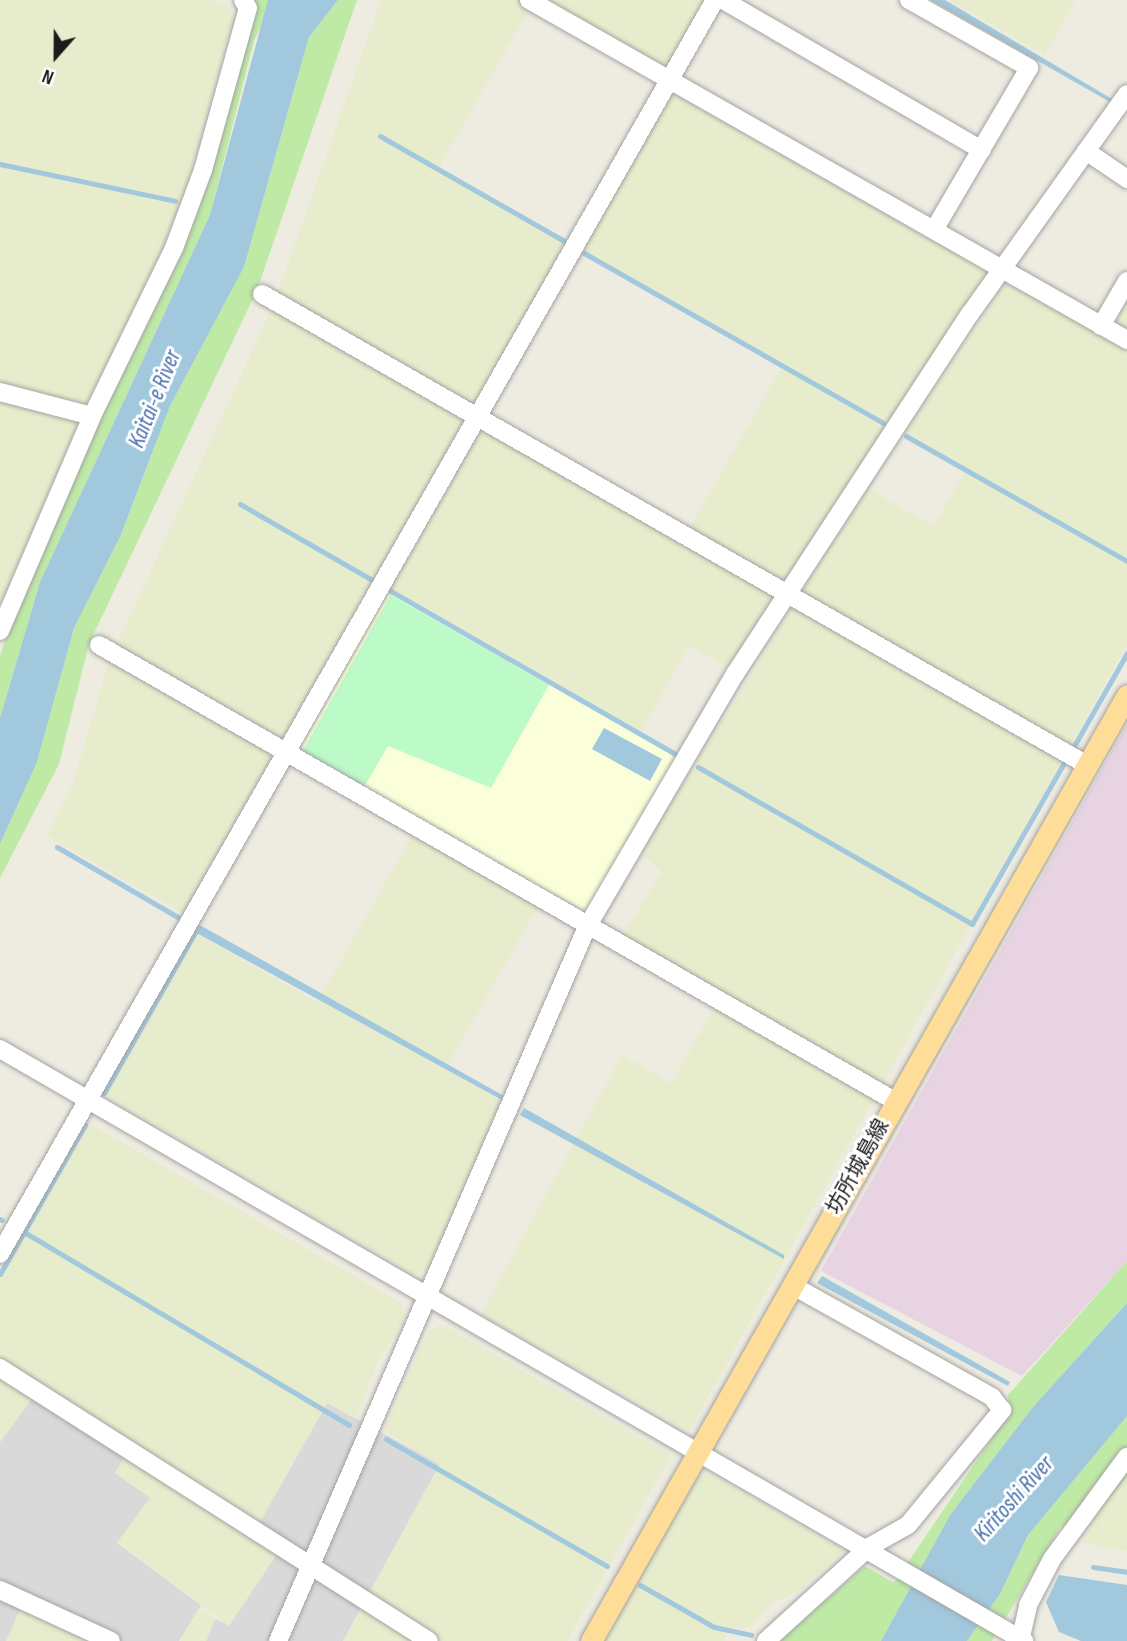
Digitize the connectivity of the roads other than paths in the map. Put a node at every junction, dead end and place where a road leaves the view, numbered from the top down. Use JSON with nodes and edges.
{"nodes":[{"id":1,"x":243,"y":0,"type":"edge"},
{"id":2,"x":530,"y":0,"type":"edge"},
{"id":3,"x":715,"y":0,"type":"edge"},
{"id":4,"x":723,"y":0,"type":"edge"},
{"id":5,"x":909,"y":0,"type":"edge"},
{"id":6,"x":670,"y":79,"type":"junction"},
{"id":7,"x":1127,"y":94,"type":"edge"},
{"id":8,"x":982,"y":150,"type":"junction"},
{"id":9,"x":1086,"y":151,"type":"junction"},
{"id":10,"x":1127,"y":179,"type":"edge"},
{"id":11,"x":935,"y":228,"type":"junction"},
{"id":12,"x":1002,"y":268,"type":"junction"},
{"id":13,"x":1127,"y":281,"type":"edge"},
{"id":14,"x":262,"y":294,"type":"dead end"},
{"id":15,"x":1101,"y":326,"type":"junction"},
{"id":16,"x":1127,"y":340,"type":"edge"},
{"id":17,"x":0,"y":392,"type":"edge"},
{"id":18,"x":92,"y":416,"type":"junction"},
{"id":19,"x":479,"y":417,"type":"junction"},
{"id":20,"x":792,"y":594,"type":"junction"},
{"id":21,"x":0,"y":631,"type":"edge"},
{"id":22,"x":99,"y":645,"type":"dead end"},
{"id":23,"x":1127,"y":695,"type":"edge"},
{"id":24,"x":285,"y":755,"type":"junction"},
{"id":25,"x":1087,"y":765,"type":"junction"},
{"id":26,"x":587,"y":927,"type":"junction"},
{"id":27,"x":0,"y":1049,"type":"edge"},
{"id":28,"x":895,"y":1101,"type":"junction"},
{"id":29,"x":86,"y":1103,"type":"junction"},
{"id":30,"x":0,"y":1254,"type":"edge"},
{"id":31,"x":792,"y":1285,"type":"junction"},
{"id":32,"x":428,"y":1297,"type":"junction"},
{"id":33,"x":0,"y":1368,"type":"edge"},
{"id":34,"x":700,"y":1449,"type":"junction"},
{"id":35,"x":1127,"y":1457,"type":"edge"},
{"id":36,"x":869,"y":1547,"type":"junction"},
{"id":37,"x":310,"y":1569,"type":"junction"},
{"id":38,"x":0,"y":1590,"type":"edge"},
{"id":39,"x":1022,"y":1640,"type":"edge"},
{"id":40,"x":111,"y":1641,"type":"edge"},
{"id":41,"x":278,"y":1641,"type":"edge"},
{"id":42,"x":429,"y":1641,"type":"edge"},
{"id":43,"x":591,"y":1641,"type":"edge"},
{"id":44,"x":766,"y":1641,"type":"edge"}],
"edges":[{"from":1,"to":18,"type":"street"},
{"from":2,"to":6,"type":"street"},
{"from":3,"to":6,"type":"street"},
{"from":4,"to":8,"type":"street"},
{"from":5,"to":8,"type":"street"},
{"from":6,"to":11,"type":"street"},
{"from":6,"to":19,"type":"street"},
{"from":7,"to":9,"type":"street"},
{"from":8,"to":11,"type":"street"},
{"from":9,"to":10,"type":"street"},
{"from":9,"to":12,"type":"street"},
{"from":11,"to":12,"type":"street"},
{"from":12,"to":15,"type":"street"},
{"from":12,"to":20,"type":"street"},
{"from":13,"to":15,"type":"street"},
{"from":14,"to":19,"type":"street"},
{"from":15,"to":16,"type":"street"},
{"from":17,"to":18,"type":"street"},
{"from":18,"to":21,"type":"street"},
{"from":19,"to":20,"type":"street"},
{"from":19,"to":24,"type":"street"},
{"from":20,"to":25,"type":"street"},
{"from":20,"to":26,"type":"street"},
{"from":22,"to":24,"type":"street"},
{"from":23,"to":25,"type":"main road","name":"坊所城島線"},
{"from":24,"to":26,"type":"street"},
{"from":24,"to":29,"type":"street"},
{"from":25,"to":28,"type":"main road","name":"坊所城島線"},
{"from":26,"to":28,"type":"street"},
{"from":26,"to":32,"type":"street"},
{"from":27,"to":29,"type":"street"},
{"from":28,"to":31,"type":"main road","name":"坊所城島線"},
{"from":29,"to":30,"type":"street"},
{"from":29,"to":32,"type":"street"},
{"from":31,"to":34,"type":"main road","name":"坊所城島線"},
{"from":31,"to":36,"type":"street"},
{"from":32,"to":34,"type":"street"},
{"from":32,"to":37,"type":"street"},
{"from":33,"to":37,"type":"street"},
{"from":34,"to":36,"type":"street"},
{"from":34,"to":43,"type":"main road","name":"坊所城島線"},
{"from":35,"to":39,"type":"street"},
{"from":36,"to":39,"type":"street"},
{"from":36,"to":44,"type":"street"},
{"from":37,"to":41,"type":"street"},
{"from":37,"to":42,"type":"street"},
{"from":38,"to":40,"type":"street"}]}
